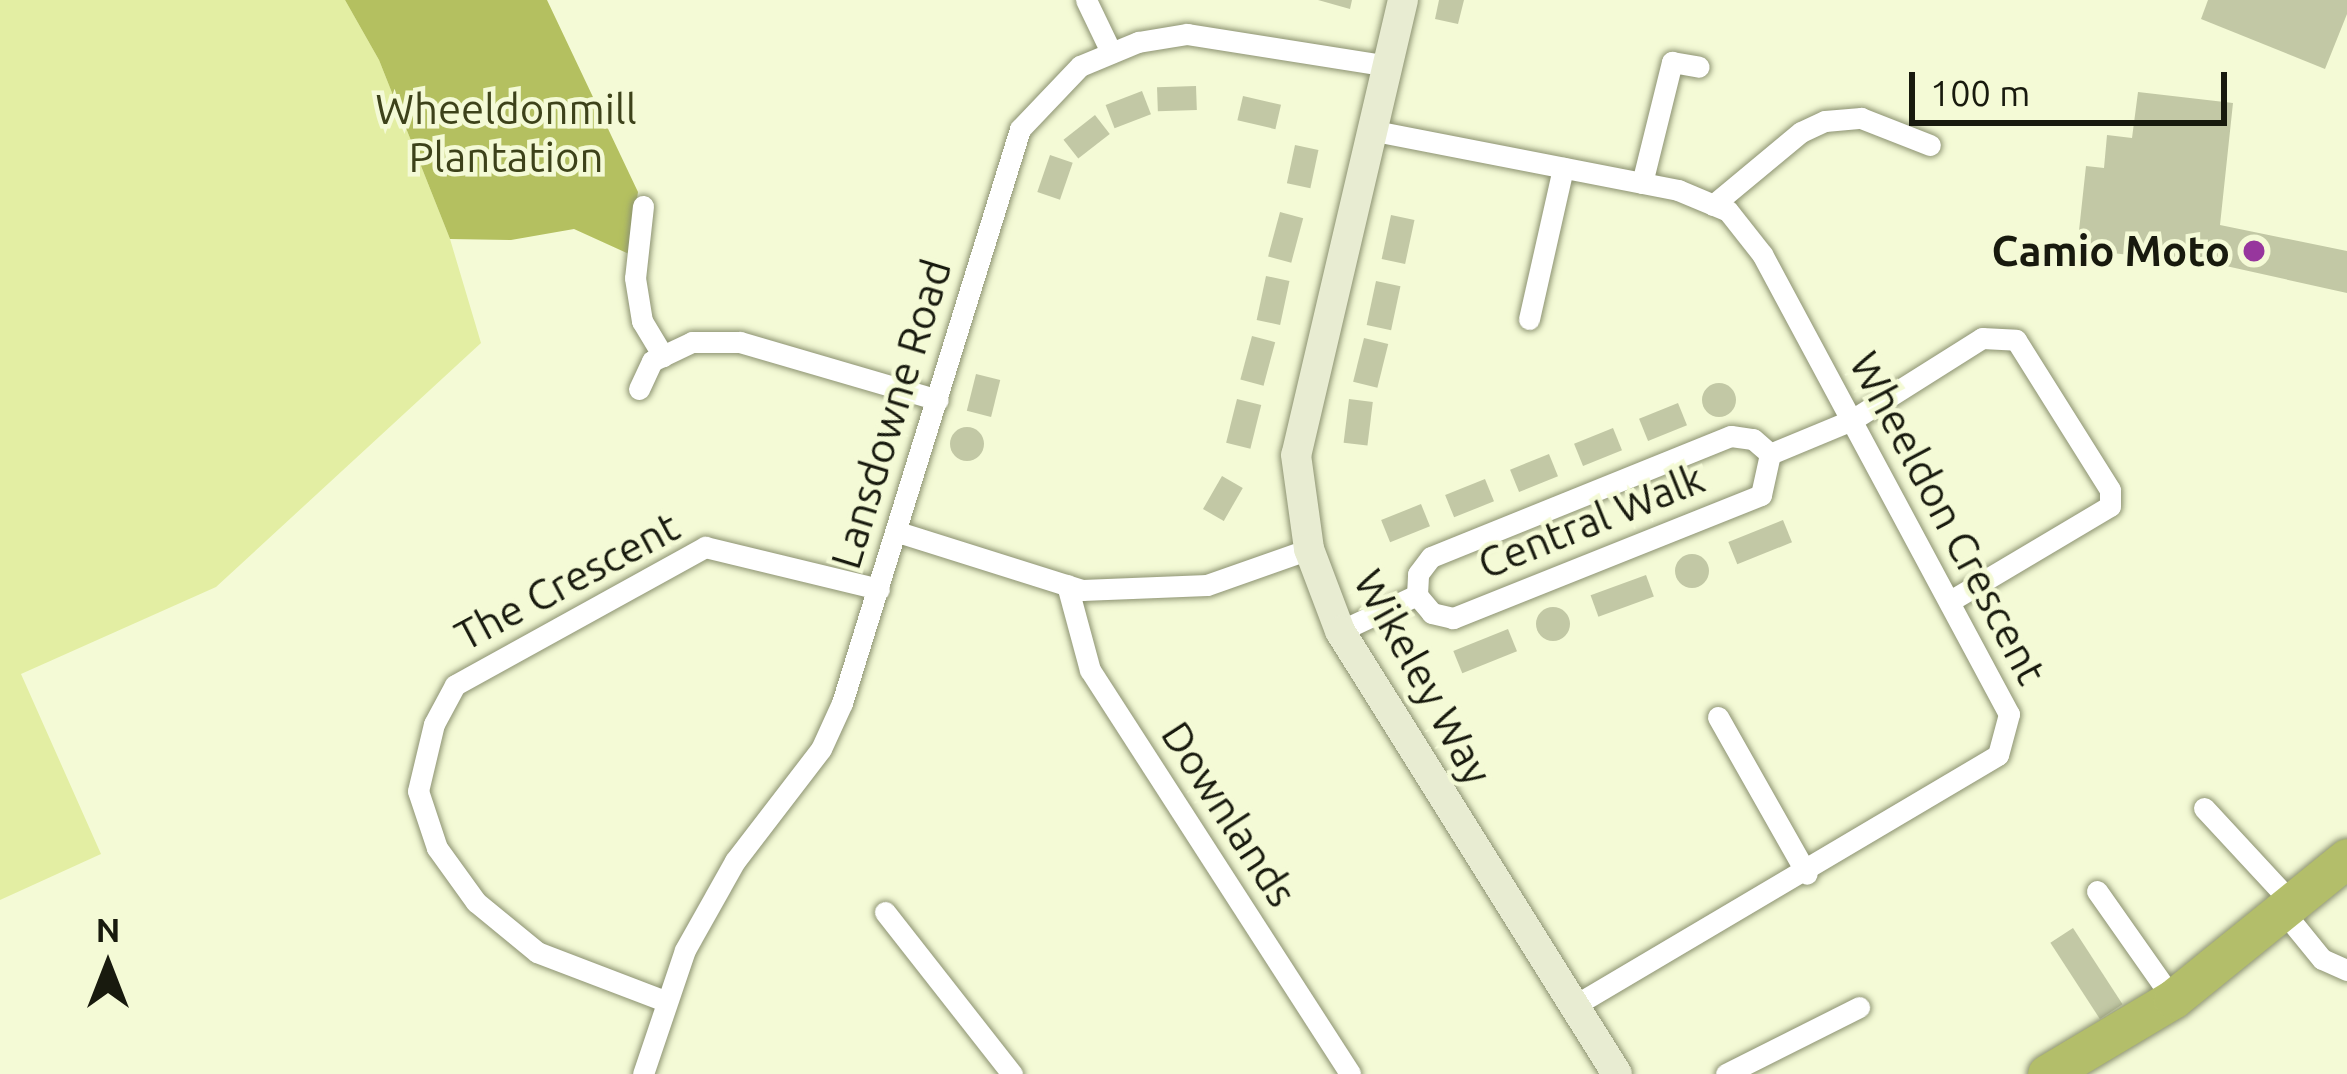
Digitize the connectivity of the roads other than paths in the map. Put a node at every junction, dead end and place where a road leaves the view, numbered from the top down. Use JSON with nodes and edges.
{"nodes":[{"id":1,"x":1086,"y":0,"type":"edge"},
{"id":2,"x":1403,"y":0,"type":"edge"},
{"id":3,"x":1111,"y":52,"type":"junction"},
{"id":4,"x":1390,"y":66,"type":"junction"},
{"id":5,"x":1699,"y":67,"type":"dead end"},
{"id":6,"x":1375,"y":131,"type":"junction"},
{"id":7,"x":1930,"y":146,"type":"dead end"},
{"id":8,"x":1563,"y":168,"type":"junction"},
{"id":9,"x":1642,"y":183,"type":"junction"},
{"id":10,"x":1713,"y":205,"type":"junction"},
{"id":11,"x":644,"y":206,"type":"dead end"},
{"id":12,"x":1529,"y":319,"type":"dead end"},
{"id":13,"x":663,"y":356,"type":"junction"},
{"id":14,"x":639,"y":389,"type":"dead end"},
{"id":15,"x":938,"y":400,"type":"junction"},
{"id":16,"x":1852,"y":420,"type":"junction"},
{"id":17,"x":1770,"y":454,"type":"junction"},
{"id":18,"x":898,"y":532,"type":"junction"},
{"id":19,"x":1309,"y":549,"type":"junction"},
{"id":20,"x":1067,"y":585,"type":"junction"},
{"id":21,"x":878,"y":590,"type":"junction"},
{"id":22,"x":1417,"y":595,"type":"junction"},
{"id":23,"x":1952,"y":600,"type":"junction"},
{"id":24,"x":1340,"y":631,"type":"junction"},
{"id":25,"x":1718,"y":718,"type":"dead end"},
{"id":26,"x":2204,"y":808,"type":"dead end"},
{"id":27,"x":2347,"y":858,"type":"edge"},
{"id":28,"x":1807,"y":874,"type":"junction"},
{"id":29,"x":2097,"y":891,"type":"dead end"},
{"id":30,"x":2286,"y":906,"type":"junction"},
{"id":31,"x":885,"y":912,"type":"dead end"},
{"id":32,"x":2347,"y":970,"type":"edge"},
{"id":33,"x":2173,"y":999,"type":"junction"},
{"id":34,"x":665,"y":1001,"type":"junction"},
{"id":35,"x":1573,"y":1006,"type":"junction"},
{"id":36,"x":1859,"y":1007,"type":"dead end"},
{"id":37,"x":643,"y":1074,"type":"edge"},
{"id":38,"x":1012,"y":1074,"type":"edge"},
{"id":39,"x":1350,"y":1074,"type":"edge"},
{"id":40,"x":1617,"y":1074,"type":"edge"},
{"id":41,"x":1726,"y":1074,"type":"edge"},
{"id":42,"x":2047,"y":1074,"type":"edge"}],
"edges":[{"from":1,"to":3,"type":"street"},
{"from":2,"to":4,"type":"street","name":"Wikeley Way"},
{"from":3,"to":4,"type":"street","name":"Lansdowne Road"},
{"from":3,"to":15,"type":"street","name":"Lansdowne Road"},
{"from":4,"to":6,"type":"street","name":"Wikeley Way"},
{"from":5,"to":9,"type":"street"},
{"from":6,"to":8,"type":"street","name":"Wheeldon Crescent"},
{"from":6,"to":19,"type":"street","name":"Wikeley Way"},
{"from":7,"to":10,"type":"street"},
{"from":8,"to":9,"type":"street","name":"Wheeldon Crescent"},
{"from":8,"to":12,"type":"street"},
{"from":9,"to":10,"type":"street","name":"Wheeldon Crescent"},
{"from":10,"to":16,"type":"street","name":"Wheeldon Crescent"},
{"from":11,"to":13,"type":"street"},
{"from":13,"to":14,"type":"street"},
{"from":13,"to":15,"type":"street"},
{"from":15,"to":18,"type":"street","name":"Lansdowne Road"},
{"from":16,"to":17,"type":"street"},
{"from":16,"to":23,"type":"street","name":"Wheeldon Crescent"},
{"from":16,"to":23,"type":"street"},
{"from":17,"to":22,"type":"street","name":"Central Walk"},
{"from":17,"to":22,"type":"street","name":"Central Walk"},
{"from":18,"to":20,"type":"street"},
{"from":18,"to":21,"type":"street","name":"Lansdowne Road"},
{"from":19,"to":20,"type":"street"},
{"from":19,"to":24,"type":"street","name":"Wikeley Way"},
{"from":20,"to":39,"type":"street","name":"Downlands"},
{"from":21,"to":34,"type":"street","name":"Lansdowne Road"},
{"from":21,"to":34,"type":"street","name":"The Crescent"},
{"from":22,"to":24,"type":"street"},
{"from":23,"to":28,"type":"street","name":"Wheeldon Crescent"},
{"from":24,"to":35,"type":"street","name":"Wikeley Way"},
{"from":25,"to":28,"type":"street"},
{"from":26,"to":30,"type":"street"},
{"from":27,"to":30,"type":"highway"},
{"from":28,"to":35,"type":"street","name":"Wheeldon Crescent"},
{"from":29,"to":33,"type":"street"},
{"from":30,"to":32,"type":"street"},
{"from":30,"to":33,"type":"highway"},
{"from":31,"to":38,"type":"street"},
{"from":33,"to":42,"type":"highway"},
{"from":34,"to":37,"type":"street","name":"Lansdowne Road"},
{"from":35,"to":40,"type":"street","name":"Wikeley Way"},
{"from":36,"to":41,"type":"street"}]}
